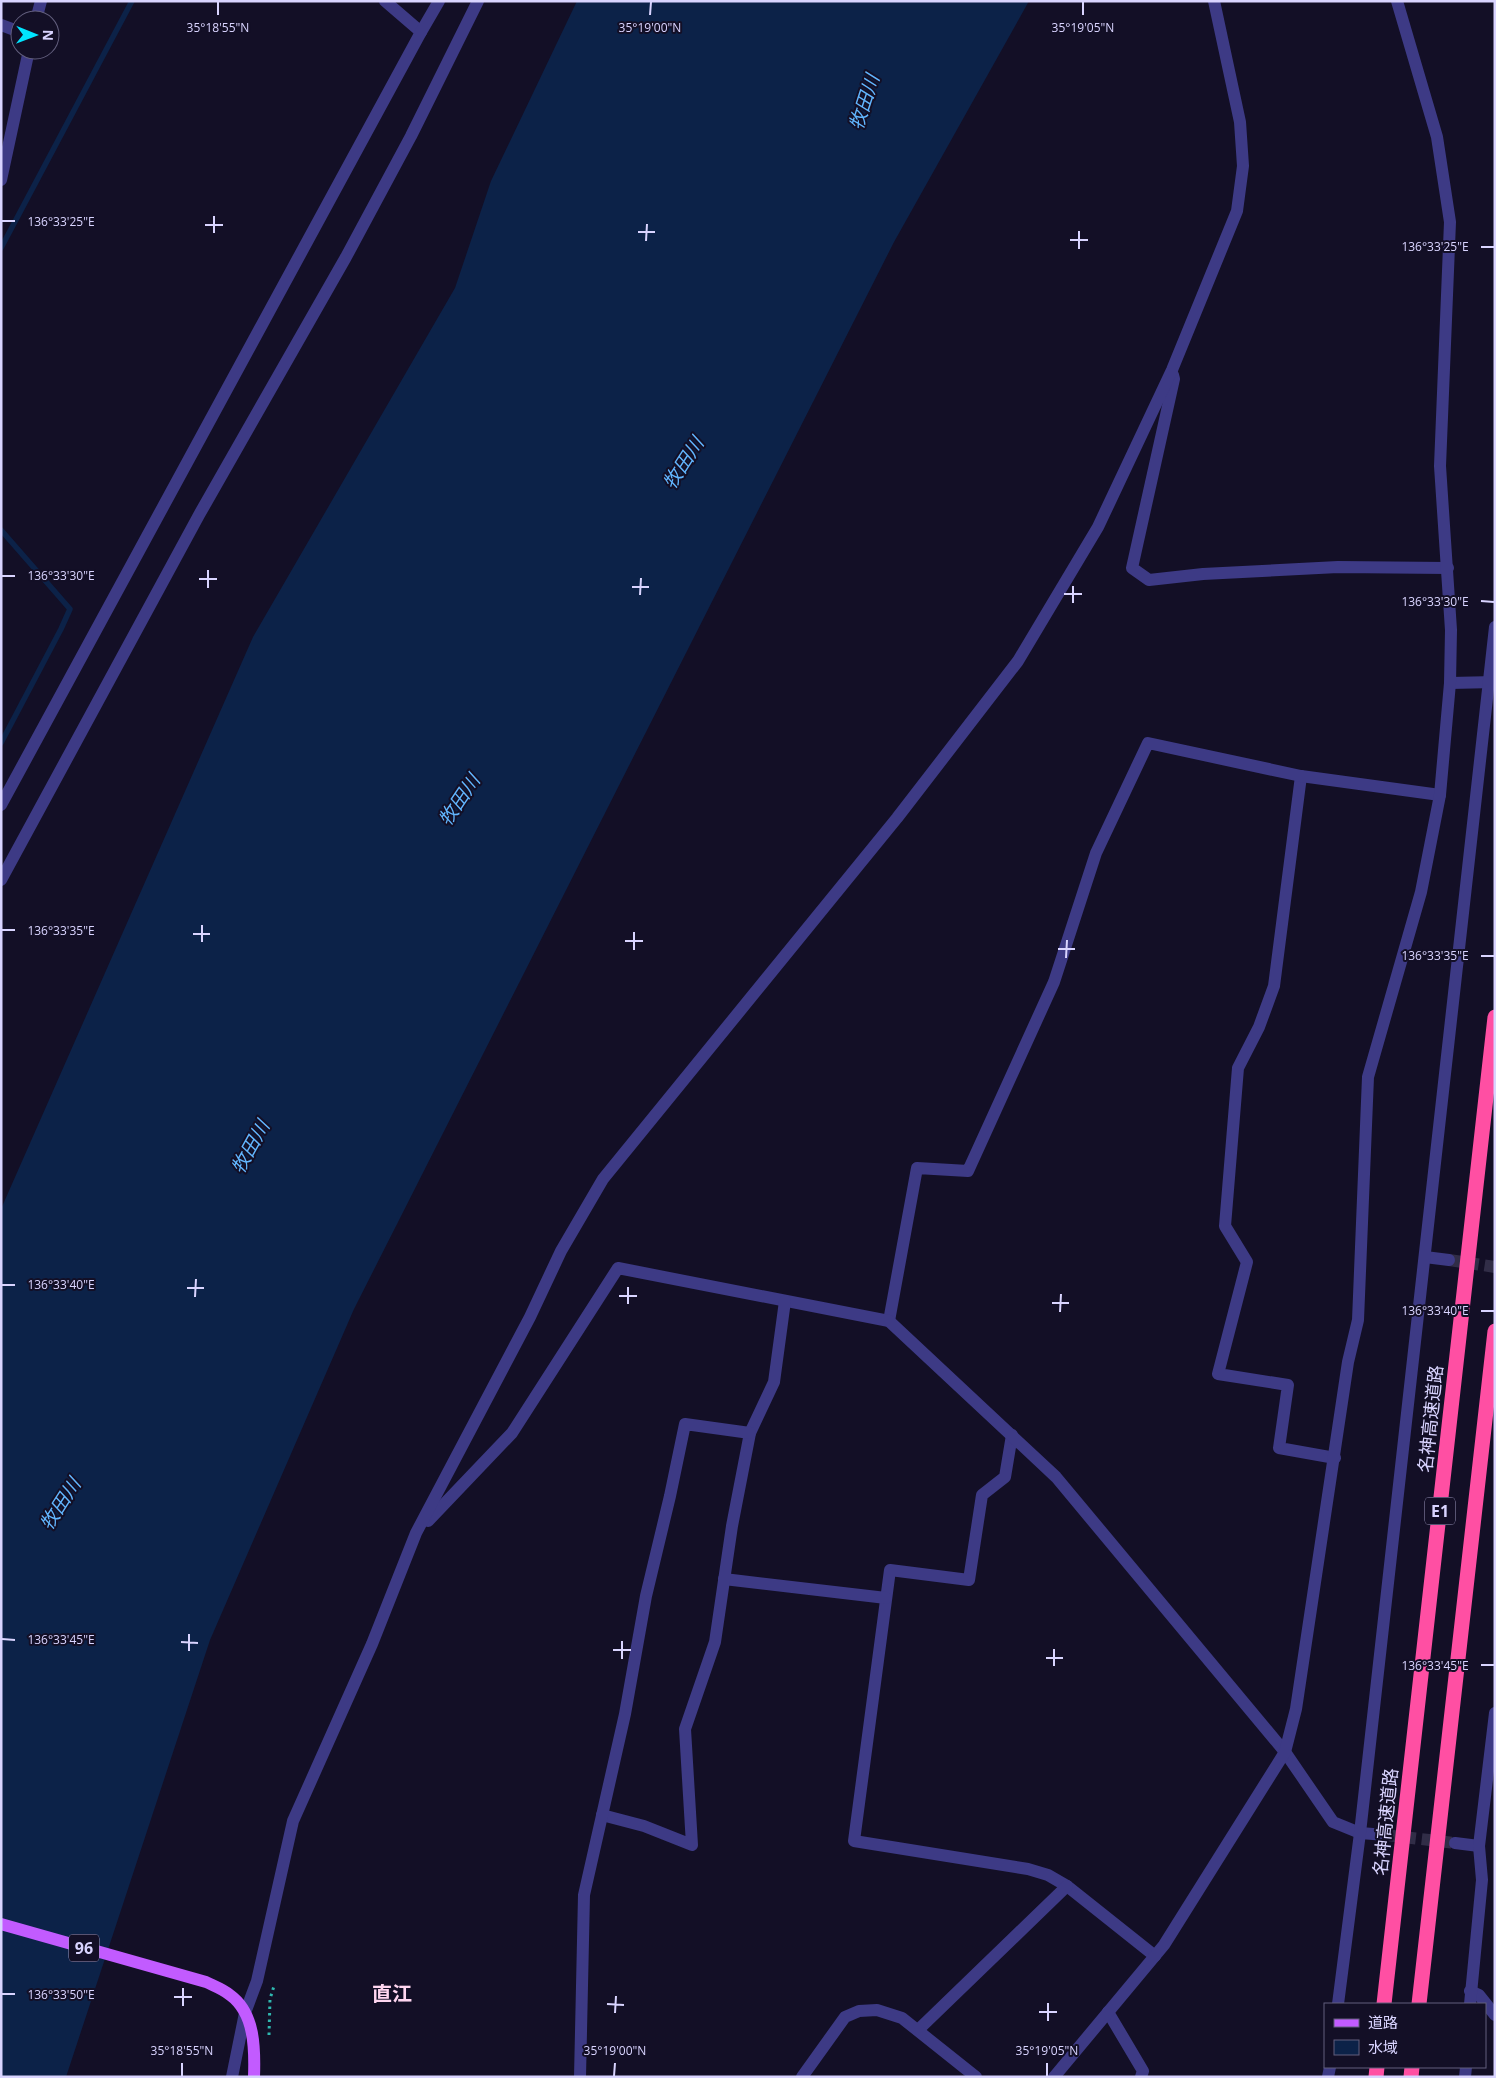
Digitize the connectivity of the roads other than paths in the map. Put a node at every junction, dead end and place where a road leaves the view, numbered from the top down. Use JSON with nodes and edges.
{"nodes":[{"id":1,"x":385,"y":1,"type":"edge"},
{"id":2,"x":439,"y":1,"type":"edge"},
{"id":3,"x":478,"y":1,"type":"edge"},
{"id":4,"x":1214,"y":1,"type":"edge"},
{"id":5,"x":1397,"y":1,"type":"edge"},
{"id":6,"x":421,"y":32,"type":"junction"},
{"id":7,"x":28,"y":60,"type":"edge"},
{"id":8,"x":1,"y":180,"type":"edge"},
{"id":9,"x":1172,"y":370,"type":"junction"},
{"id":10,"x":1448,"y":568,"type":"junction"},
{"id":11,"x":1495,"y":627,"type":"edge"},
{"id":12,"x":1492,"y":682,"type":"edge"},
{"id":13,"x":1450,"y":683,"type":"junction"},
{"id":14,"x":1301,"y":776,"type":"junction"},
{"id":15,"x":1440,"y":795,"type":"junction"},
{"id":16,"x":1,"y":805,"type":"edge"},
{"id":17,"x":1,"y":880,"type":"edge"},
{"id":18,"x":1495,"y":1017,"type":"edge"},
{"id":19,"x":1425,"y":1257,"type":"junction"},
{"id":20,"x":1449,"y":1260,"type":"tunnel mouth"},
{"id":21,"x":785,"y":1301,"type":"junction"},
{"id":22,"x":889,"y":1321,"type":"junction"},
{"id":23,"x":1495,"y":1331,"type":"edge"},
{"id":24,"x":750,"y":1433,"type":"junction"},
{"id":25,"x":1012,"y":1435,"type":"junction"},
{"id":26,"x":1335,"y":1458,"type":"junction"},
{"id":27,"x":416,"y":1533,"type":"junction"},
{"id":28,"x":724,"y":1579,"type":"junction"},
{"id":29,"x":886,"y":1598,"type":"junction"},
{"id":30,"x":1495,"y":1712,"type":"edge"},
{"id":31,"x":1285,"y":1752,"type":"junction"},
{"id":32,"x":602,"y":1815,"type":"junction"},
{"id":33,"x":1360,"y":1833,"type":"junction"},
{"id":34,"x":1386,"y":1834,"type":"tunnel mouth"},
{"id":35,"x":1455,"y":1843,"type":"tunnel mouth"},
{"id":36,"x":1479,"y":1846,"type":"junction"},
{"id":37,"x":1067,"y":1886,"type":"junction"},
{"id":38,"x":1,"y":1924,"type":"edge"},
{"id":39,"x":1155,"y":1956,"type":"junction"},
{"id":40,"x":1470,"y":1991,"type":"junction"},
{"id":41,"x":1338,"y":2003,"type":"edge"},
{"id":42,"x":1384,"y":2003,"type":"edge"},
{"id":43,"x":1419,"y":2003,"type":"edge"},
{"id":44,"x":1470,"y":2003,"type":"edge"},
{"id":45,"x":1485,"y":2003,"type":"edge"},
{"id":46,"x":1486,"y":2004,"type":"edge"},
{"id":47,"x":1108,"y":2012,"type":"junction"},
{"id":48,"x":245,"y":2013,"type":"junction"},
{"id":49,"x":1495,"y":2015,"type":"edge"},
{"id":50,"x":918,"y":2030,"type":"junction"},
{"id":51,"x":232,"y":2077,"type":"edge"},
{"id":52,"x":254,"y":2077,"type":"edge"},
{"id":53,"x":580,"y":2077,"type":"edge"},
{"id":54,"x":802,"y":2077,"type":"edge"},
{"id":55,"x":976,"y":2077,"type":"edge"},
{"id":56,"x":1054,"y":2077,"type":"edge"},
{"id":57,"x":1141,"y":2077,"type":"edge"}],
"edges":[{"from":1,"to":6,"type":"street"},
{"from":2,"to":6,"type":"street"},
{"from":3,"to":17,"type":"street"},
{"from":4,"to":9,"type":"street"},
{"from":5,"to":10,"type":"street"},
{"from":6,"to":16,"type":"street"},
{"from":7,"to":8,"type":"street"},
{"from":9,"to":10,"type":"street"},
{"from":9,"to":27,"type":"street"},
{"from":10,"to":13,"type":"street"},
{"from":11,"to":12,"type":"street"},
{"from":12,"to":13,"type":"street"},
{"from":12,"to":19,"type":"street"},
{"from":13,"to":15,"type":"street"},
{"from":14,"to":15,"type":"street"},
{"from":14,"to":22,"type":"street"},
{"from":14,"to":26,"type":"street"},
{"from":15,"to":26,"type":"street"},
{"from":18,"to":42,"type":"highway","name":"名神高速道路","number":"E1"},
{"from":19,"to":20,"type":"street"},
{"from":19,"to":33,"type":"street"},
{"from":21,"to":22,"type":"street"},
{"from":21,"to":24,"type":"street"},
{"from":21,"to":27,"type":"street"},
{"from":22,"to":25,"type":"street"},
{"from":23,"to":43,"type":"highway","number":"E1"},
{"from":24,"to":28,"type":"street"},
{"from":24,"to":32,"type":"street"},
{"from":25,"to":29,"type":"street"},
{"from":25,"to":31,"type":"street"},
{"from":26,"to":31,"type":"street"},
{"from":27,"to":48,"type":"street"},
{"from":28,"to":29,"type":"street"},
{"from":28,"to":32,"type":"street"},
{"from":29,"to":37,"type":"street"},
{"from":30,"to":36,"type":"street"},
{"from":31,"to":33,"type":"street"},
{"from":31,"to":39,"type":"street"},
{"from":32,"to":53,"type":"street"},
{"from":33,"to":34,"type":"street"},
{"from":33,"to":41,"type":"street"},
{"from":35,"to":36,"type":"street"},
{"from":36,"to":40,"type":"street"},
{"from":37,"to":39,"type":"street"},
{"from":37,"to":50,"type":"street"},
{"from":38,"to":48,"type":"main road","number":"96"},
{"from":39,"to":47,"type":"street"},
{"from":40,"to":44,"type":"street"},
{"from":40,"to":45,"type":"street"},
{"from":46,"to":49,"type":"street"},
{"from":47,"to":56,"type":"street"},
{"from":47,"to":57,"type":"street"},
{"from":48,"to":51,"type":"street"},
{"from":48,"to":52,"type":"main road","number":"96"},
{"from":50,"to":54,"type":"street"},
{"from":50,"to":55,"type":"street"}]}
